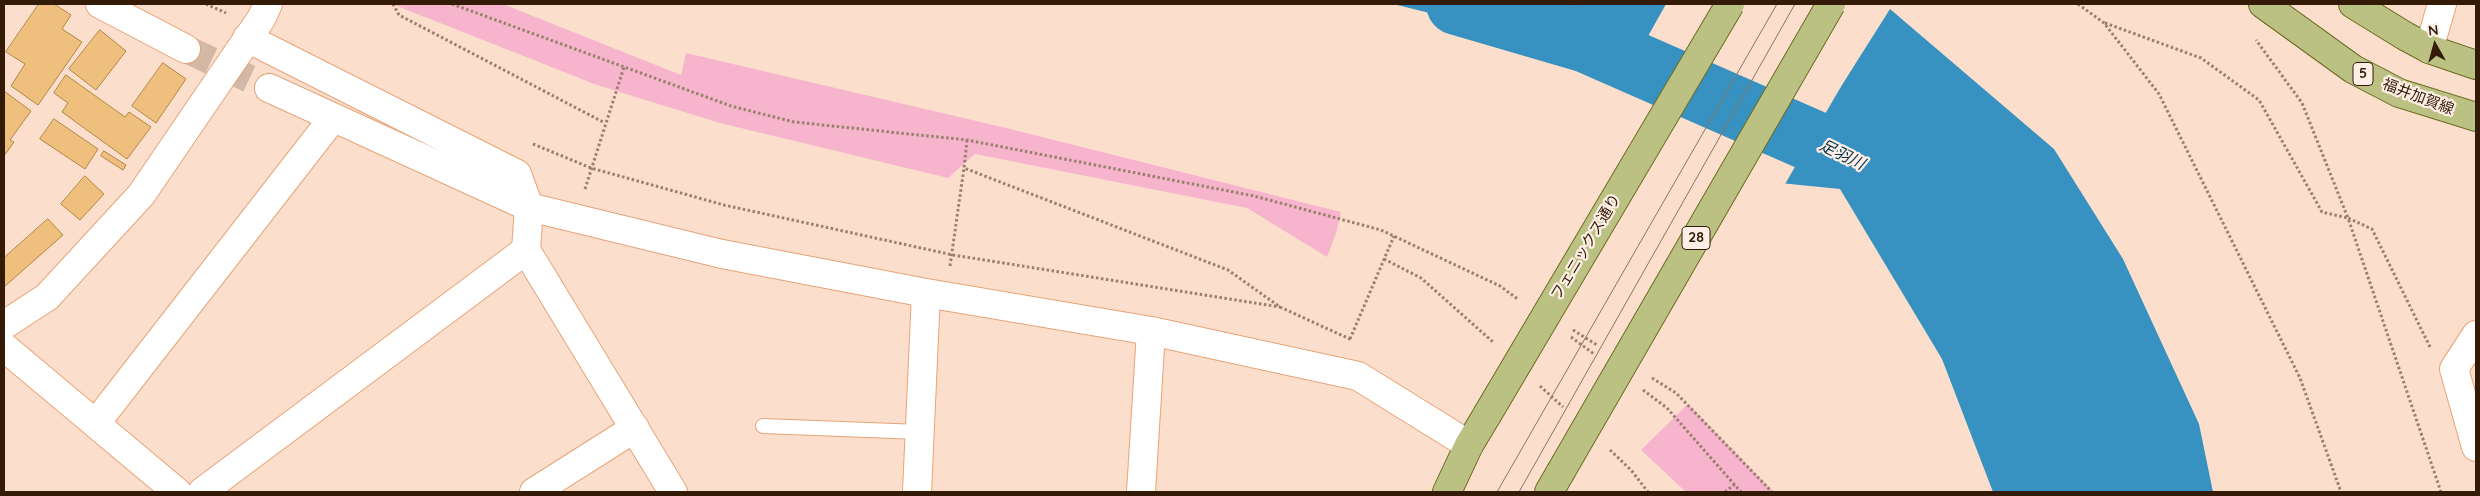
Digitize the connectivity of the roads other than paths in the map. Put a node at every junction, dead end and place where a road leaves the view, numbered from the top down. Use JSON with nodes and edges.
{"nodes":[{"id":1,"x":100,"y":4,"type":"edge"},
{"id":2,"x":1730,"y":4,"type":"edge"},
{"id":3,"x":1832,"y":4,"type":"edge"},
{"id":4,"x":2263,"y":4,"type":"edge"},
{"id":5,"x":2353,"y":4,"type":"edge"},
{"id":6,"x":2442,"y":4,"type":"edge"},
{"id":7,"x":259,"y":20,"type":"edge"},
{"id":8,"x":2429,"y":48,"type":"junction"},
{"id":9,"x":186,"y":49,"type":"tunnel mouth"},
{"id":10,"x":2476,"y":65,"type":"edge"},
{"id":11,"x":270,"y":88,"type":"tunnel mouth"},
{"id":12,"x":2476,"y":117,"type":"edge"},
{"id":13,"x":333,"y":118,"type":"junction"},
{"id":14,"x":529,"y":207,"type":"junction"},
{"id":15,"x":526,"y":250,"type":"junction"},
{"id":16,"x":934,"y":294,"type":"junction"},
{"id":17,"x":4,"y":325,"type":"edge"},
{"id":18,"x":1152,"y":331,"type":"junction"},
{"id":19,"x":2476,"y":335,"type":"edge"},
{"id":20,"x":4,"y":347,"type":"edge"},
{"id":21,"x":96,"y":423,"type":"junction"},
{"id":22,"x":763,"y":426,"type":"dead end"},
{"id":23,"x":634,"y":428,"type":"junction"},
{"id":24,"x":920,"y":432,"type":"junction"},
{"id":25,"x":1469,"y":445,"type":"junction"},
{"id":26,"x":2476,"y":447,"type":"edge"},
{"id":27,"x":1554,"y":482,"type":"edge"},
{"id":28,"x":177,"y":492,"type":"edge"},
{"id":29,"x":202,"y":492,"type":"edge"},
{"id":30,"x":534,"y":492,"type":"edge"},
{"id":31,"x":672,"y":492,"type":"edge"},
{"id":32,"x":917,"y":492,"type":"edge"},
{"id":33,"x":1142,"y":492,"type":"edge"},
{"id":34,"x":1447,"y":492,"type":"edge"}],
"edges":[{"from":1,"to":9,"type":"street"},
{"from":2,"to":25,"type":"main road","name":"フェニックス通り","bridge":true},
{"from":3,"to":27,"type":"main road","number":"28","bridge":true},
{"from":4,"to":12,"type":"main road","name":"福井加賀線","number":"5"},
{"from":5,"to":8,"type":"main road"},
{"from":6,"to":8,"type":"street"},
{"from":7,"to":14,"type":"street"},
{"from":7,"to":17,"type":"street"},
{"from":8,"to":10,"type":"main road"},
{"from":11,"to":13,"type":"street"},
{"from":13,"to":14,"type":"street"},
{"from":13,"to":21,"type":"street"},
{"from":14,"to":15,"type":"street"},
{"from":14,"to":16,"type":"street"},
{"from":15,"to":23,"type":"street"},
{"from":15,"to":29,"type":"street"},
{"from":16,"to":18,"type":"street"},
{"from":16,"to":24,"type":"street"},
{"from":18,"to":25,"type":"street"},
{"from":18,"to":33,"type":"street"},
{"from":19,"to":26,"type":"street"},
{"from":20,"to":21,"type":"street"},
{"from":21,"to":28,"type":"street"},
{"from":22,"to":24,"type":"lane"},
{"from":23,"to":30,"type":"street"},
{"from":23,"to":31,"type":"street"},
{"from":24,"to":32,"type":"street"},
{"from":25,"to":34,"type":"main road","name":"フェニックス通り"}]}
